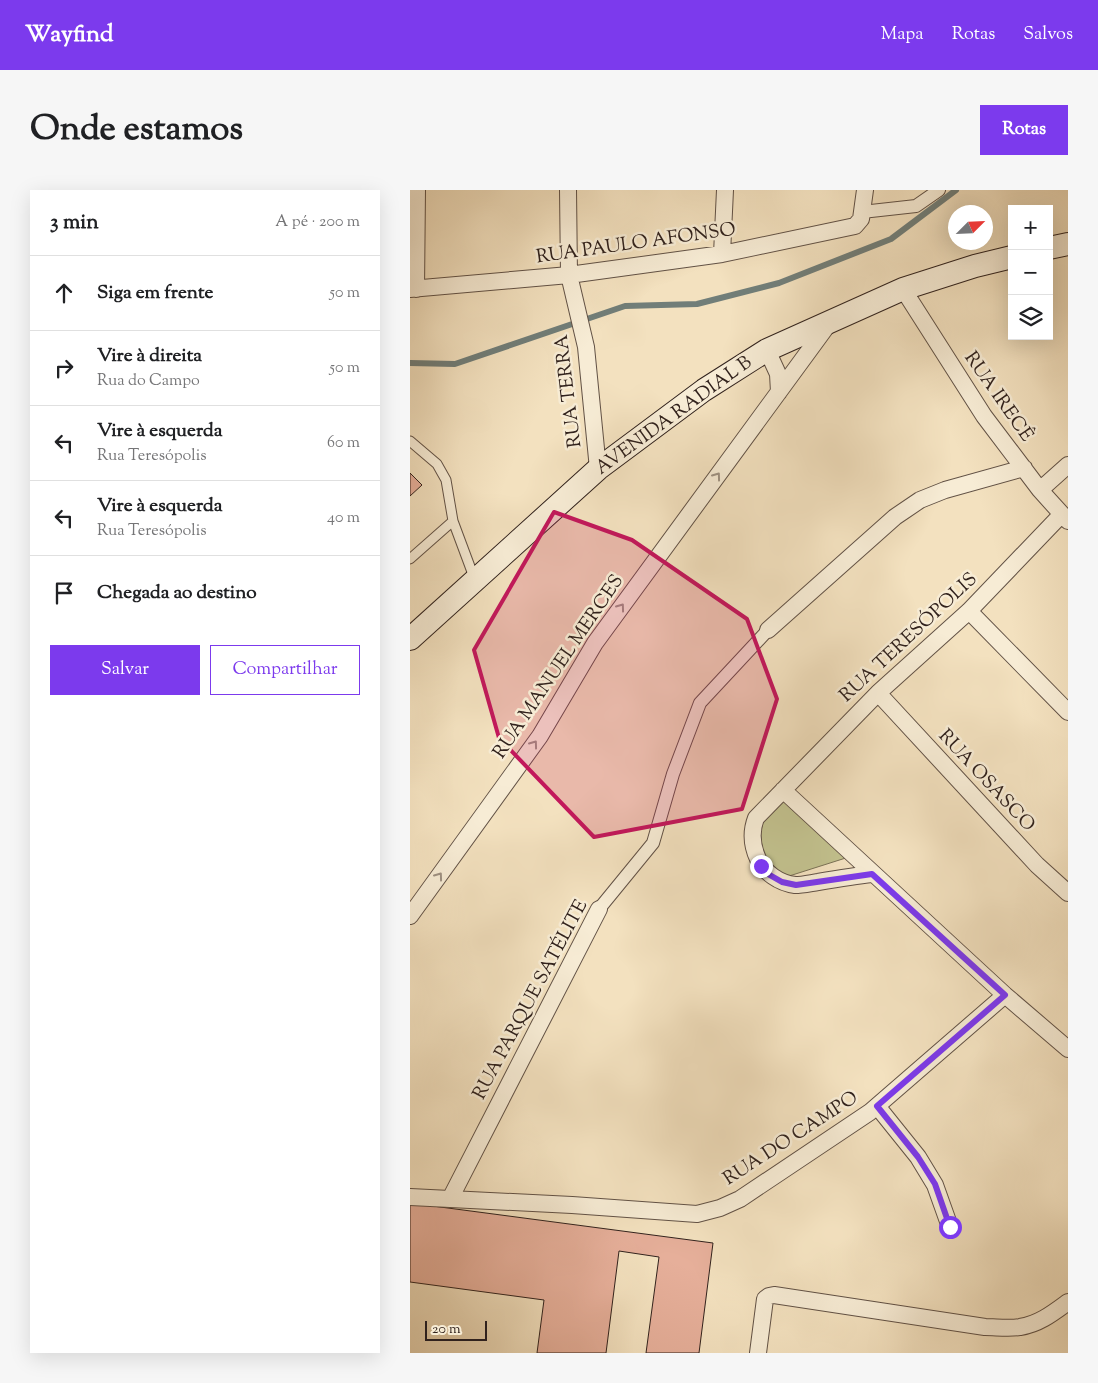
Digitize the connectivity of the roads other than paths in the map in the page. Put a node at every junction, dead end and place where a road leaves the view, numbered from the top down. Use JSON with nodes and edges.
{"nodes":[{"id":1,"x":417,"y":190,"type":"edge"},
{"id":2,"x":568,"y":190,"type":"edge"},
{"id":3,"x":725,"y":190,"type":"edge"},
{"id":4,"x":865,"y":190,"type":"edge"},
{"id":5,"x":939,"y":190,"type":"edge"},
{"id":6,"x":862,"y":215,"type":"junction"},
{"id":7,"x":1068,"y":244,"type":"edge"},
{"id":8,"x":1053,"y":247,"type":"edge"},
{"id":9,"x":722,"y":254,"type":"junction"},
{"id":10,"x":1008,"y":258,"type":"edge"},
{"id":11,"x":569,"y":275,"type":"junction"},
{"id":12,"x":413,"y":289,"type":"edge"},
{"id":13,"x":903,"y":289,"type":"junction"},
{"id":14,"x":831,"y":321,"type":"junction"},
{"id":15,"x":767,"y":350,"type":"junction"},
{"id":16,"x":779,"y":392,"type":"junction"},
{"id":17,"x":410,"y":441,"type":"edge"},
{"id":18,"x":1068,"y":465,"type":"edge"},
{"id":19,"x":1024,"y":468,"type":"junction"},
{"id":20,"x":598,"y":469,"type":"junction"},
{"id":21,"x":1040,"y":490,"type":"junction"},
{"id":22,"x":1065,"y":518,"type":"edge"},
{"id":23,"x":453,"y":521,"type":"junction"},
{"id":24,"x":411,"y":556,"type":"edge"},
{"id":25,"x":475,"y":580,"type":"junction"},
{"id":26,"x":969,"y":611,"type":"junction"},
{"id":27,"x":768,"y":630,"type":"joint"},
{"id":28,"x":410,"y":639,"type":"edge"},
{"id":29,"x":878,"y":693,"type":"junction"},
{"id":30,"x":1068,"y":712,"type":"edge"},
{"id":31,"x":783,"y":790,"type":"junction"},
{"id":32,"x":872,"y":874,"type":"junction"},
{"id":33,"x":1068,"y":893,"type":"edge"},
{"id":34,"x":599,"y":909,"type":"joint"},
{"id":35,"x":410,"y":916,"type":"edge"},
{"id":36,"x":1005,"y":995,"type":"junction"},
{"id":37,"x":1068,"y":1049,"type":"edge"},
{"id":38,"x":877,"y":1106,"type":"junction"},
{"id":39,"x":410,"y":1197,"type":"edge"},
{"id":40,"x":450,"y":1199,"type":"junction"},
{"id":41,"x":950,"y":1227,"type":"dead end"},
{"id":42,"x":1068,"y":1302,"type":"edge"},
{"id":43,"x":758,"y":1353,"type":"edge"}],
"edges":[{"from":1,"to":12,"type":"street"},
{"from":2,"to":11,"type":"street","name":"RUA TERRA"},
{"from":3,"to":9,"type":"street"},
{"from":4,"to":6,"type":"street"},
{"from":5,"to":6,"type":"street"},
{"from":6,"to":9,"type":"street","name":"RUA PAULO AFONSO"},
{"from":7,"to":8,"type":"main road"},
{"from":9,"to":11,"type":"street","name":"RUA PAULO AFONSO"},
{"from":10,"to":13,"type":"main road","name":"AVENIDA RADIAL B"},
{"from":11,"to":12,"type":"street","name":"RUA PAULO AFONSO"},
{"from":11,"to":20,"type":"street","name":"RUA TERRA"},
{"from":13,"to":14,"type":"main road","name":"AVENIDA RADIAL B"},
{"from":13,"to":19,"type":"street","name":"RUA IRECÊ"},
{"from":14,"to":15,"type":"main road","name":"AVENIDA RADIAL B"},
{"from":14,"to":16,"type":"street","name":"RUA MANUEL MERCES"},
{"from":15,"to":16,"type":"street"},
{"from":15,"to":20,"type":"main road","name":"AVENIDA RADIAL B"},
{"from":35,"to":16,"type":"street","name":"RUA MANUEL MERCES","one_way":true},
{"from":17,"to":23,"type":"lane"},
{"from":18,"to":21,"type":"street"},
{"from":19,"to":21,"type":"street","name":"RUA IRECÊ"},
{"from":19,"to":27,"type":"street","name":"RUA PARQUE SATÉLITE"},
{"from":20,"to":25,"type":"main road","name":"AVENIDA RADIAL B"},
{"from":21,"to":22,"type":"street","name":"RUA IRECÊ"},
{"from":22,"to":26,"type":"street","name":"RUA TERESÓPOLIS"},
{"from":23,"to":24,"type":"lane"},
{"from":23,"to":25,"type":"lane"},
{"from":25,"to":28,"type":"main road","name":"AVENIDA RADIAL B"},
{"from":26,"to":29,"type":"street","name":"RUA TERESÓPOLIS"},
{"from":26,"to":30,"type":"street"},
{"from":27,"to":34,"type":"street","name":"RUA PARQUE SATÉLITE"},
{"from":29,"to":31,"type":"street","name":"RUA TERESÓPOLIS"},
{"from":29,"to":33,"type":"street","name":"RUA OSASCO"},
{"from":31,"to":32,"type":"street"},
{"from":31,"to":32,"type":"street","name":"RUA TERESÓPOLIS"},
{"from":32,"to":36,"type":"street"},
{"from":34,"to":40,"type":"street","name":"RUA PARQUE SATÉLITE"},
{"from":36,"to":37,"type":"street"},
{"from":36,"to":38,"type":"street","name":"RUA DO CAMPO"},
{"from":38,"to":40,"type":"street","name":"RUA DO CAMPO"},
{"from":38,"to":41,"type":"street"},
{"from":39,"to":40,"type":"street","name":"RUA DO CAMPO"},
{"from":42,"to":43,"type":"street"}]}
